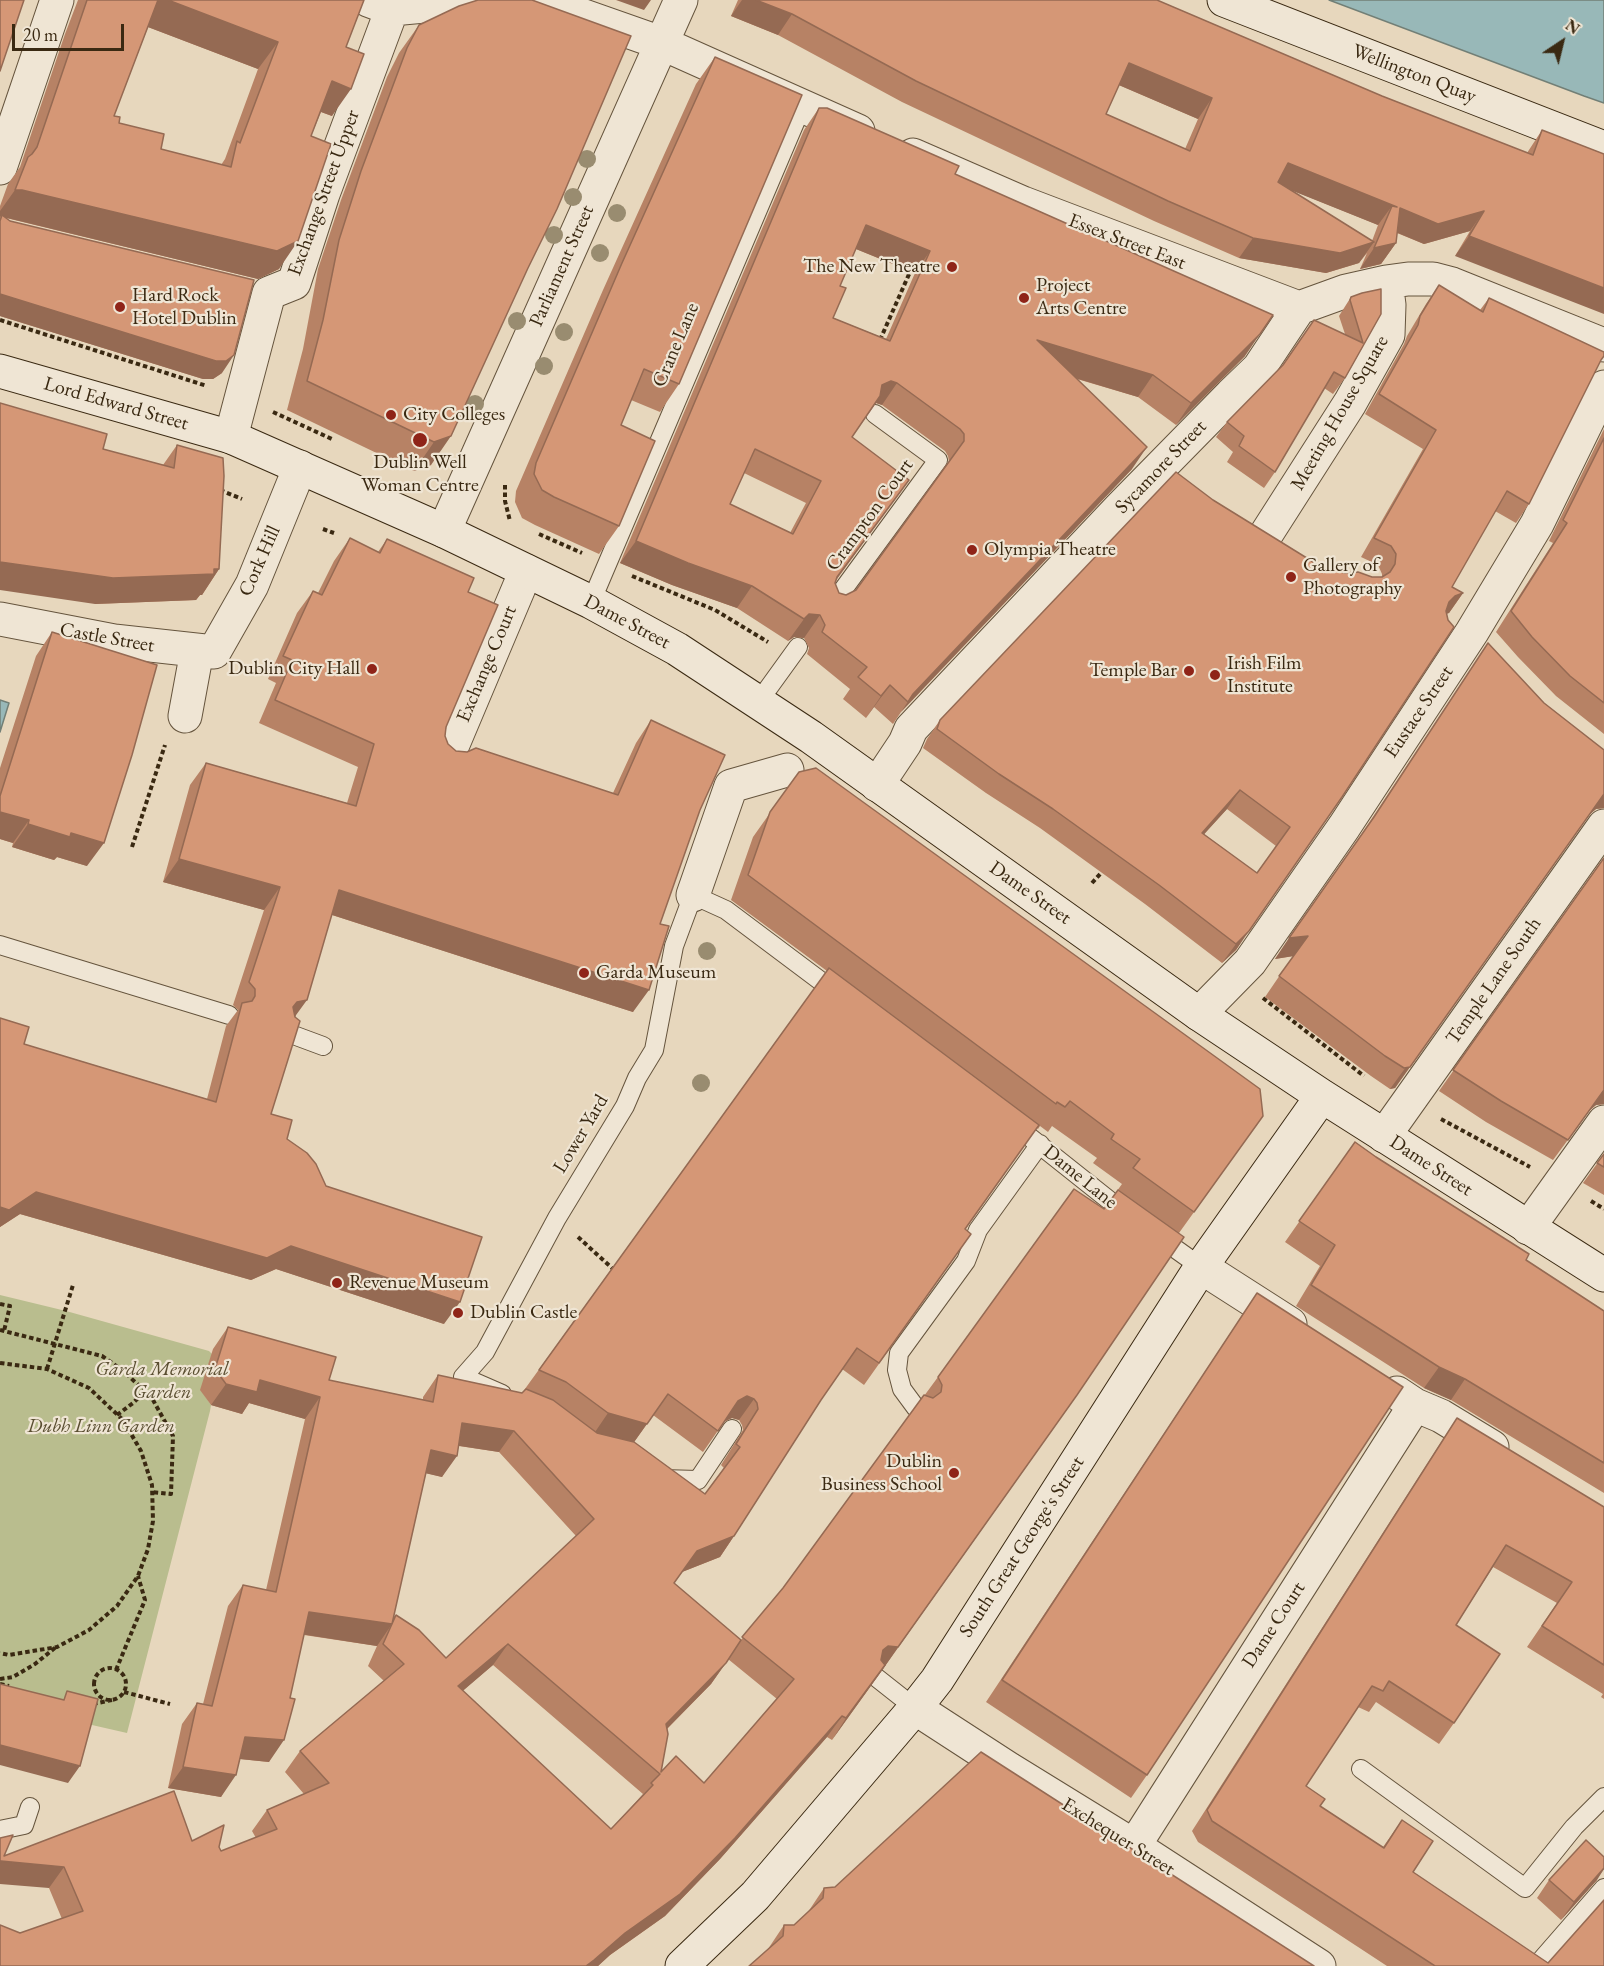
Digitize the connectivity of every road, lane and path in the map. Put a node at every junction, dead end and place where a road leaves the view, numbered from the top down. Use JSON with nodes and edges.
{"nodes":[{"id":1,"x":57,"y":0,"type":"edge"},
{"id":2,"x":681,"y":0,"type":"edge"},
{"id":3,"x":1224,"y":0,"type":"edge"},
{"id":4,"x":468,"y":1,"type":"edge"},
{"id":5,"x":380,"y":5,"type":"edge"},
{"id":6,"x":661,"y":43,"type":"junction"},
{"id":7,"x":802,"y":106,"type":"junction"},
{"id":8,"x":1604,"y":148,"type":"edge"},
{"id":9,"x":0,"y":168,"type":"edge"},
{"id":10,"x":910,"y":272,"type":"edge"},
{"id":11,"x":1386,"y":282,"type":"junction"},
{"id":12,"x":1299,"y":308,"type":"junction"},
{"id":13,"x":877,"y":345,"type":"edge"},
{"id":14,"x":1604,"y":345,"type":"edge"},
{"id":15,"x":0,"y":371,"type":"edge"},
{"id":16,"x":1604,"y":387,"type":"edge"},
{"id":17,"x":875,"y":414,"type":"edge"},
{"id":18,"x":231,"y":437,"type":"junction"},
{"id":19,"x":300,"y":467,"type":"junction"},
{"id":20,"x":505,"y":481,"type":"dead end"},
{"id":21,"x":218,"y":489,"type":"edge"},
{"id":22,"x":242,"y":499,"type":"dead end"},
{"id":23,"x":1237,"y":520,"type":"edge"},
{"id":24,"x":518,"y":525,"type":"dead end"},
{"id":25,"x":323,"y":529,"type":"dead end"},
{"id":26,"x":444,"y":531,"type":"junction"},
{"id":27,"x":535,"y":532,"type":"dead end"},
{"id":28,"x":334,"y":533,"type":"dead end"},
{"id":29,"x":1265,"y":536,"type":"junction"},
{"id":30,"x":1292,"y":554,"type":"edge"},
{"id":31,"x":607,"y":565,"type":"junction"},
{"id":32,"x":526,"y":571,"type":"junction"},
{"id":33,"x":591,"y":602,"type":"junction"},
{"id":34,"x":831,"y":606,"type":"edge"},
{"id":35,"x":0,"y":619,"type":"edge"},
{"id":36,"x":206,"y":652,"type":"junction"},
{"id":37,"x":795,"y":652,"type":"joint"},
{"id":38,"x":759,"y":701,"type":"junction"},
{"id":39,"x":185,"y":716,"type":"joint"},
{"id":40,"x":448,"y":756,"type":"edge"},
{"id":41,"x":787,"y":770,"type":"dead end"},
{"id":42,"x":877,"y":785,"type":"junction"},
{"id":43,"x":1604,"y":826,"type":"edge"},
{"id":44,"x":132,"y":847,"type":"dead end"},
{"id":45,"x":1101,"y":873,"type":"edge"},
{"id":46,"x":1092,"y":883,"type":"dead end"},
{"id":47,"x":693,"y":895,"type":"junction"},
{"id":48,"x":0,"y":945,"type":"edge"},
{"id":49,"x":850,"y":1002,"type":"edge"},
{"id":50,"x":1199,"y":1014,"type":"junction"},
{"id":51,"x":229,"y":1015,"type":"dead end"},
{"id":52,"x":288,"y":1033,"type":"edge"},
{"id":53,"x":322,"y":1046,"type":"dead end"},
{"id":54,"x":1322,"y":1096,"type":"junction"},
{"id":55,"x":1002,"y":1116,"type":"edge"},
{"id":56,"x":1604,"y":1122,"type":"edge"},
{"id":57,"x":1384,"y":1136,"type":"junction"},
{"id":58,"x":1040,"y":1144,"type":"junction"},
{"id":59,"x":557,"y":1218,"type":"junction"},
{"id":60,"x":1528,"y":1228,"type":"junction"},
{"id":61,"x":1201,"y":1267,"type":"junction"},
{"id":62,"x":612,"y":1269,"type":"edge"},
{"id":63,"x":1604,"y":1275,"type":"edge"},
{"id":64,"x":73,"y":1285,"type":"dead end"},
{"id":65,"x":0,"y":1304,"type":"edge"},
{"id":66,"x":2,"y":1330,"type":"edge"},
{"id":67,"x":1318,"y":1342,"type":"edge"},
{"id":68,"x":55,"y":1344,"type":"junction"},
{"id":69,"x":0,"y":1363,"type":"edge"},
{"id":70,"x":47,"y":1369,"type":"junction"},
{"id":71,"x":1376,"y":1380,"type":"edge"},
{"id":72,"x":145,"y":1391,"type":"junction"},
{"id":73,"x":513,"y":1399,"type":"edge"},
{"id":74,"x":1415,"y":1405,"type":"junction"},
{"id":75,"x":916,"y":1408,"type":"edge"},
{"id":76,"x":117,"y":1415,"type":"junction"},
{"id":77,"x":732,"y":1429,"type":"edge"},
{"id":78,"x":1512,"y":1459,"type":"edge"},
{"id":79,"x":652,"y":1473,"type":"edge"},
{"id":80,"x":152,"y":1492,"type":"junction"},
{"id":81,"x":138,"y":1576,"type":"junction"},
{"id":82,"x":57,"y":1647,"type":"junction"},
{"id":83,"x":0,"y":1653,"type":"edge"},
{"id":84,"x":116,"y":1670,"type":"junction"},
{"id":85,"x":877,"y":1678,"type":"edge"},
{"id":86,"x":0,"y":1682,"type":"edge"},
{"id":87,"x":11,"y":1687,"type":"edge"},
{"id":88,"x":124,"y":1692,"type":"junction"},
{"id":89,"x":112,"y":1700,"type":"junction"},
{"id":90,"x":87,"y":1704,"type":"edge"},
{"id":91,"x":170,"y":1704,"type":"dead end"},
{"id":92,"x":915,"y":1708,"type":"junction"},
{"id":93,"x":1361,"y":1768,"type":"dead end"},
{"id":94,"x":1604,"y":1797,"type":"edge"},
{"id":95,"x":30,"y":1807,"type":"dead end"},
{"id":96,"x":0,"y":1830,"type":"edge"},
{"id":97,"x":1134,"y":1846,"type":"junction"},
{"id":98,"x":1604,"y":1888,"type":"edge"},
{"id":99,"x":682,"y":1966,"type":"edge"},
{"id":100,"x":1319,"y":1966,"type":"edge"},
{"id":101,"x":1536,"y":1966,"type":"edge"}],
"edges":[{"from":1,"to":9,"type":"street"},
{"from":2,"to":6,"type":"street","name":"Parliament Street"},
{"from":3,"to":8,"type":"street","name":"Wellington Quay"},
{"from":4,"to":5,"type":"street","name":"Essex Street East"},
{"from":4,"to":6,"type":"street","name":"Essex Street East"},
{"from":5,"to":18,"type":"street","name":"Exchange Street Upper"},
{"from":6,"to":7,"type":"street","name":"Essex Street East"},
{"from":6,"to":26,"type":"street","name":"Parliament Street"},
{"from":7,"to":12,"type":"street","name":"Essex Street East"},
{"from":7,"to":31,"type":"lane","name":"Crane Lane"},
{"from":10,"to":13,"type":"path"},
{"from":11,"to":12,"type":"street"},
{"from":11,"to":14,"type":"street"},
{"from":11,"to":29,"type":"street","name":"Meeting House Square"},
{"from":12,"to":42,"type":"street","name":"Sycamore Street"},
{"from":15,"to":18,"type":"street","name":"Lord Edward Street"},
{"from":16,"to":50,"type":"street","name":"Eustace Street"},
{"from":17,"to":34,"type":"lane","name":"Crampton Court"},
{"from":18,"to":19,"type":"street"},
{"from":19,"to":26,"type":"street"},
{"from":19,"to":36,"type":"street","name":"Cork Hill"},
{"from":20,"to":24,"type":"path"},
{"from":21,"to":22,"type":"path"},
{"from":23,"to":29,"type":"street"},
{"from":25,"to":28,"type":"path"},
{"from":26,"to":32,"type":"street","name":"Dame Street"},
{"from":27,"to":31,"type":"path"},
{"from":29,"to":30,"type":"street"},
{"from":31,"to":33,"type":"lane","name":"Crane Lane"},
{"from":31,"to":37,"type":"path"},
{"from":32,"to":33,"type":"street","name":"Dame Street"},
{"from":32,"to":40,"type":"street","name":"Exchange Court"},
{"from":33,"to":38,"type":"street","name":"Dame Street"},
{"from":35,"to":36,"type":"street","name":"Castle Street"},
{"from":36,"to":39,"type":"street","name":"Cork Hill"},
{"from":37,"to":38,"type":"lane"},
{"from":38,"to":42,"type":"street","name":"Dame Street"},
{"from":39,"to":44,"type":"path"},
{"from":41,"to":47,"type":"street"},
{"from":42,"to":50,"type":"street","name":"Dame Street"},
{"from":43,"to":57,"type":"street","name":"Temple Lane South"},
{"from":45,"to":46,"type":"path"},
{"from":47,"to":49,"type":"lane"},
{"from":47,"to":59,"type":"lane","name":"Lower Yard"},
{"from":48,"to":51,"type":"lane"},
{"from":50,"to":54,"type":"street","name":"Dame Street"},
{"from":52,"to":53,"type":"lane"},
{"from":54,"to":57,"type":"street","name":"Dame Street"},
{"from":54,"to":61,"type":"street","name":"South Great George's Street"},
{"from":55,"to":58,"type":"lane","name":"Dame Lane"},
{"from":56,"to":60,"type":"street"},
{"from":57,"to":60,"type":"street","name":"Dame Street"},
{"from":58,"to":61,"type":"lane","name":"Dame Lane"},
{"from":58,"to":75,"type":"lane"},
{"from":59,"to":62,"type":"path"},
{"from":59,"to":73,"type":"lane","name":"Lower Yard"},
{"from":60,"to":63,"type":"street","name":"Dame Street"},
{"from":61,"to":67,"type":"street","name":"Dame Lane"},
{"from":61,"to":92,"type":"street","name":"South Great George's Street"},
{"from":64,"to":68,"type":"path"},
{"from":65,"to":66,"type":"path"},
{"from":66,"to":68,"type":"path"},
{"from":68,"to":70,"type":"path"},
{"from":68,"to":72,"type":"path"},
{"from":69,"to":70,"type":"path"},
{"from":70,"to":76,"type":"path"},
{"from":71,"to":74,"type":"street"},
{"from":72,"to":76,"type":"path"},
{"from":72,"to":80,"type":"path"},
{"from":74,"to":78,"type":"street"},
{"from":74,"to":97,"type":"street","name":"Dame Court"},
{"from":76,"to":80,"type":"path"},
{"from":77,"to":79,"type":"lane"},
{"from":80,"to":81,"type":"path"},
{"from":81,"to":82,"type":"path"},
{"from":81,"to":84,"type":"path"},
{"from":82,"to":83,"type":"path"},
{"from":82,"to":86,"type":"path"},
{"from":84,"to":88,"type":"path"},
{"from":84,"to":89,"type":"path"},
{"from":85,"to":92,"type":"lane"},
{"from":86,"to":87,"type":"path"},
{"from":88,"to":89,"type":"path"},
{"from":88,"to":91,"type":"path"},
{"from":89,"to":90,"type":"path"},
{"from":92,"to":97,"type":"street","name":"Exchequer Street"},
{"from":92,"to":99,"type":"street","name":"South Great George's Street"},
{"from":93,"to":94,"type":"lane"},
{"from":95,"to":96,"type":"lane"},
{"from":97,"to":100,"type":"street","name":"Exchequer Street"},
{"from":98,"to":101,"type":"lane"}]}
